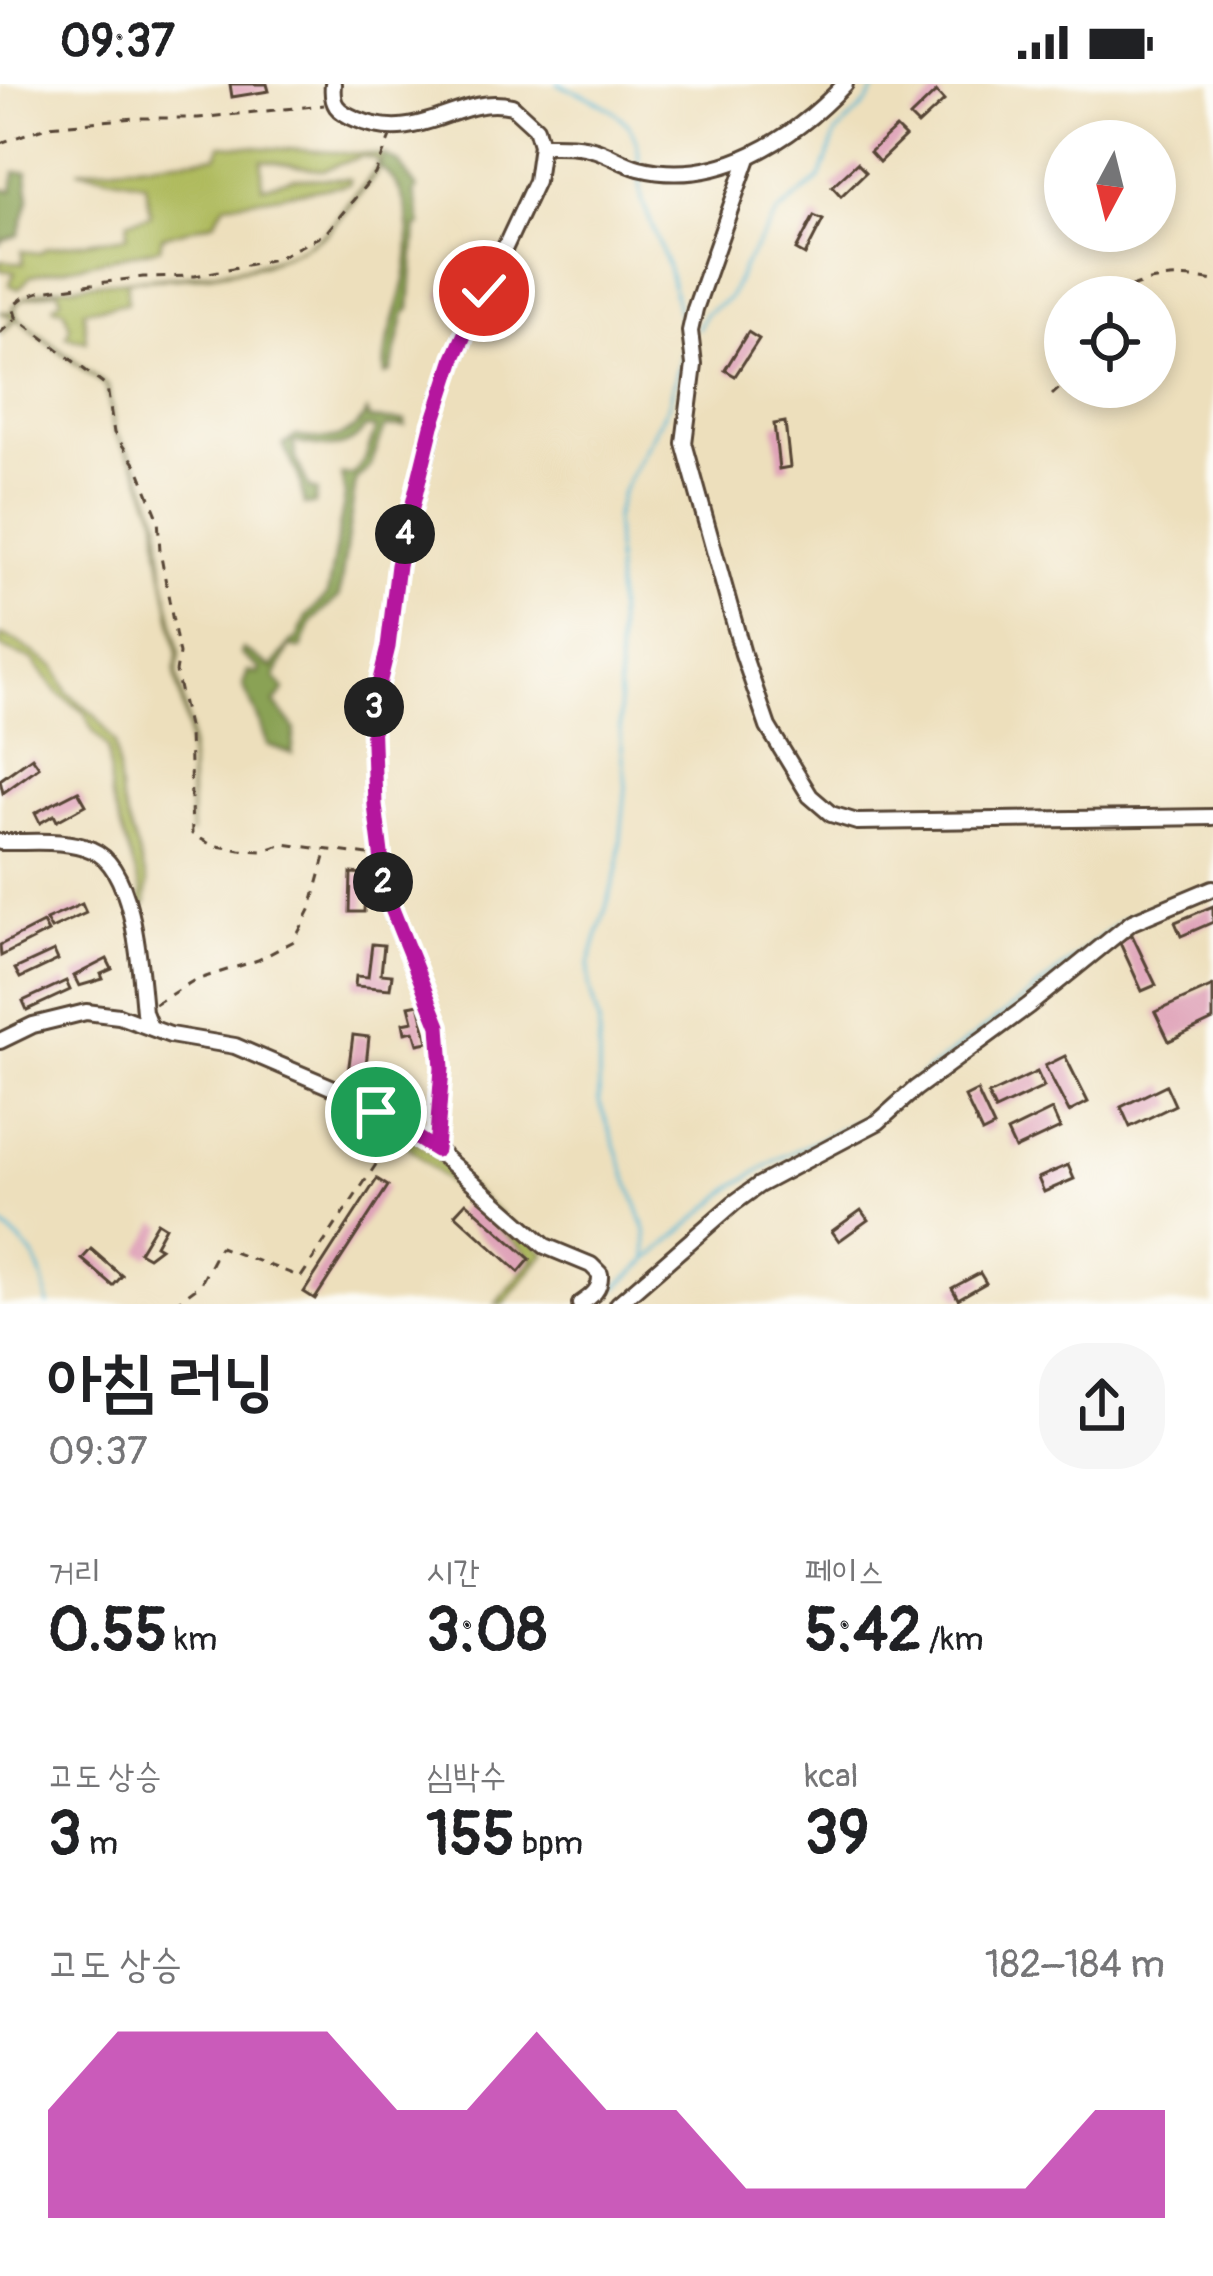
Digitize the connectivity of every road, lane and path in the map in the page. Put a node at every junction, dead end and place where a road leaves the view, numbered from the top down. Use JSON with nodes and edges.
{"nodes":[{"id":1,"x":333,"y":84,"type":"edge"},
{"id":2,"x":845,"y":84,"type":"edge"},
{"id":3,"x":333,"y":104,"type":"junction"},
{"id":4,"x":393,"y":129,"type":"junction"},
{"id":5,"x":0,"y":142,"type":"edge"},
{"id":6,"x":541,"y":145,"type":"junction"},
{"id":7,"x":748,"y":158,"type":"junction"},
{"id":8,"x":1176,"y":279,"type":"edge"},
{"id":9,"x":1213,"y":280,"type":"edge"},
{"id":10,"x":16,"y":317,"type":"junction"},
{"id":11,"x":0,"y":333,"type":"edge"},
{"id":12,"x":1213,"y":817,"type":"edge"},
{"id":13,"x":0,"y":842,"type":"edge"},
{"id":14,"x":326,"y":851,"type":"junction"},
{"id":15,"x":379,"y":856,"type":"junction"},
{"id":16,"x":1213,"y":888,"type":"edge"},
{"id":17,"x":147,"y":1019,"type":"junction"},
{"id":18,"x":0,"y":1041,"type":"edge"},
{"id":19,"x":407,"y":1130,"type":"junction"},
{"id":20,"x":436,"y":1150,"type":"junction"},
{"id":21,"x":174,"y":1304,"type":"edge"},
{"id":22,"x":580,"y":1304,"type":"edge"},
{"id":23,"x":618,"y":1304,"type":"edge"}],
"edges":[{"from":1,"to":3,"type":"street"},
{"from":2,"to":7,"type":"street"},
{"from":3,"to":4,"type":"street"},
{"from":3,"to":5,"type":"path"},
{"from":4,"to":6,"type":"street"},
{"from":4,"to":10,"type":"path"},
{"from":6,"to":7,"type":"street"},
{"from":6,"to":15,"type":"street"},
{"from":7,"to":12,"type":"street"},
{"from":8,"to":9,"type":"path"},
{"from":10,"to":11,"type":"path"},
{"from":10,"to":14,"type":"path"},
{"from":13,"to":17,"type":"street"},
{"from":14,"to":15,"type":"path"},
{"from":14,"to":17,"type":"path"},
{"from":15,"to":20,"type":"street"},
{"from":16,"to":23,"type":"street"},
{"from":17,"to":18,"type":"street"},
{"from":17,"to":19,"type":"street"},
{"from":19,"to":20,"type":"street"},
{"from":19,"to":21,"type":"path"},
{"from":20,"to":22,"type":"street"}]}
